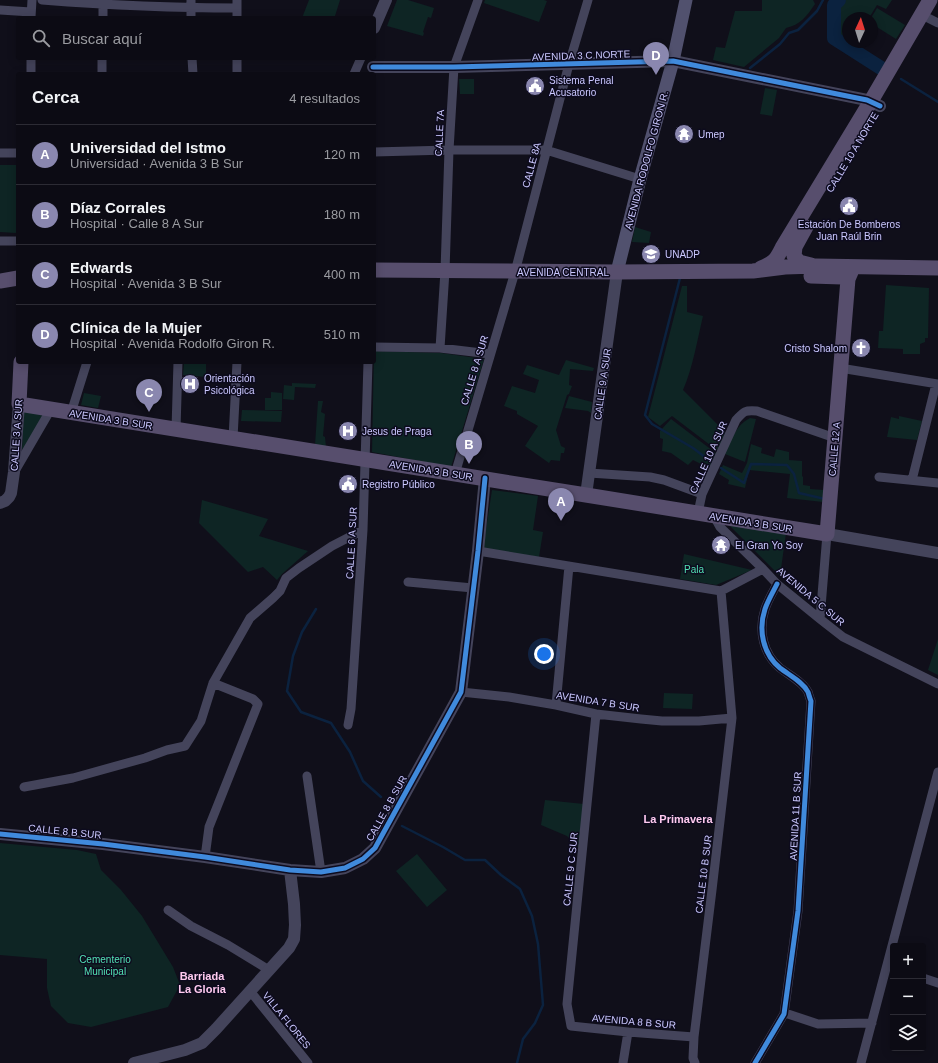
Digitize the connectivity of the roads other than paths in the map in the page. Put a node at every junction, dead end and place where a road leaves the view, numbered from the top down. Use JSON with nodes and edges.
{"nodes":[{"id":1,"x":32,"y":0,"type":"edge"},
{"id":2,"x":42,"y":0,"type":"edge"},
{"id":3,"x":386,"y":0,"type":"edge"},
{"id":4,"x":478,"y":0,"type":"edge"},
{"id":5,"x":588,"y":0,"type":"edge"},
{"id":6,"x":686,"y":0,"type":"edge"},
{"id":7,"x":930,"y":0,"type":"edge"},
{"id":8,"x":103,"y":2,"type":"edge"},
{"id":9,"x":191,"y":4,"type":"edge"},
{"id":10,"x":237,"y":4,"type":"edge"},
{"id":11,"x":0,"y":10,"type":"edge"},
{"id":12,"x":31,"y":15,"type":"edge"},
{"id":13,"x":103,"y":16,"type":"edge"},
{"id":14,"x":191,"y":16,"type":"edge"},
{"id":15,"x":237,"y":16,"type":"edge"},
{"id":16,"x":932,"y":16,"type":"edge"},
{"id":17,"x":376,"y":23,"type":"edge"},
{"id":18,"x":31,"y":60,"type":"edge"},
{"id":19,"x":102,"y":60,"type":"edge"},
{"id":20,"x":192,"y":60,"type":"edge"},
{"id":21,"x":237,"y":60,"type":"edge"},
{"id":22,"x":360,"y":60,"type":"edge"},
{"id":23,"x":673,"y":61,"type":"junction"},
{"id":24,"x":570,"y":64,"type":"junction"},
{"id":25,"x":374,"y":66,"type":"edge"},
{"id":26,"x":454,"y":67,"type":"junction"},
{"id":27,"x":31,"y":72,"type":"edge"},
{"id":28,"x":102,"y":72,"type":"edge"},
{"id":29,"x":193,"y":72,"type":"edge"},
{"id":30,"x":237,"y":72,"type":"edge"},
{"id":31,"x":355,"y":72,"type":"edge"},
{"id":32,"x":875,"y":104,"type":"junction"},
{"id":33,"x":449,"y":150,"type":"junction"},
{"id":34,"x":546,"y":150,"type":"junction"},
{"id":35,"x":376,"y":152,"type":"edge"},
{"id":36,"x":0,"y":153,"type":"edge"},
{"id":37,"x":16,"y":153,"type":"edge"},
{"id":38,"x":836,"y":169,"type":"junction"},
{"id":39,"x":640,"y":179,"type":"junction"},
{"id":40,"x":0,"y":241,"type":"edge"},
{"id":41,"x":16,"y":241,"type":"edge"},
{"id":42,"x":782,"y":248,"type":"junction"},
{"id":43,"x":785,"y":266,"type":"junction"},
{"id":44,"x":816,"y":266,"type":"junction"},
{"id":45,"x":938,"y":268,"type":"edge"},
{"id":46,"x":376,"y":270,"type":"edge"},
{"id":47,"x":445,"y":271,"type":"junction"},
{"id":48,"x":515,"y":272,"type":"junction"},
{"id":49,"x":617,"y":272,"type":"junction"},
{"id":50,"x":753,"y":272,"type":"junction"},
{"id":51,"x":938,"y":275,"type":"edge"},
{"id":52,"x":850,"y":276,"type":"junction"},
{"id":53,"x":16,"y":278,"type":"edge"},
{"id":54,"x":0,"y":281,"type":"edge"},
{"id":55,"x":376,"y":347,"type":"edge"},
{"id":56,"x":440,"y":348,"type":"junction"},
{"id":57,"x":490,"y":354,"type":"junction"},
{"id":58,"x":21,"y":364,"type":"edge"},
{"id":59,"x":86,"y":364,"type":"edge"},
{"id":60,"x":178,"y":364,"type":"edge"},
{"id":61,"x":237,"y":364,"type":"edge"},
{"id":62,"x":368,"y":364,"type":"edge"},
{"id":63,"x":840,"y":368,"type":"junction"},
{"id":64,"x":937,"y":384,"type":"edge"},
{"id":65,"x":19,"y":404,"type":"junction"},
{"id":66,"x":51,"y":409,"type":"junction"},
{"id":67,"x":71,"y":413,"type":"junction"},
{"id":68,"x":176,"y":429,"type":"junction"},
{"id":69,"x":233,"y":438,"type":"junction"},
{"id":70,"x":835,"y":438,"type":"junction"},
{"id":71,"x":365,"y":459,"type":"junction"},
{"id":72,"x":14,"y":472,"type":"junction"},
{"id":73,"x":589,"y":473,"type":"junction"},
{"id":74,"x":455,"y":474,"type":"junction"},
{"id":75,"x":879,"y":477,"type":"dead end"},
{"id":76,"x":485,"y":478,"type":"junction"},
{"id":77,"x":912,"y":480,"type":"junction"},
{"id":78,"x":938,"y":482,"type":"edge"},
{"id":79,"x":702,"y":494,"type":"junction"},
{"id":80,"x":586,"y":495,"type":"junction"},
{"id":81,"x":1,"y":503,"type":"edge"},
{"id":82,"x":698,"y":513,"type":"junction"},
{"id":83,"x":714,"y":516,"type":"junction"},
{"id":84,"x":828,"y":527,"type":"junction"},
{"id":85,"x":364,"y":530,"type":"junction"},
{"id":86,"x":478,"y":551,"type":"junction"},
{"id":87,"x":938,"y":553,"type":"edge"},
{"id":88,"x":569,"y":566,"type":"junction"},
{"id":89,"x":763,"y":569,"type":"junction"},
{"id":90,"x":408,"y":582,"type":"dead end"},
{"id":91,"x":777,"y":584,"type":"junction"},
{"id":92,"x":473,"y":588,"type":"junction"},
{"id":93,"x":721,"y":591,"type":"junction"},
{"id":94,"x":820,"y":619,"type":"junction"},
{"id":95,"x":213,"y":683,"type":"junction"},
{"id":96,"x":938,"y":684,"type":"edge"},
{"id":97,"x":461,"y":692,"type":"junction"},
{"id":98,"x":556,"y":705,"type":"junction"},
{"id":99,"x":596,"y":714,"type":"junction"},
{"id":100,"x":732,"y":718,"type":"junction"},
{"id":101,"x":348,"y":725,"type":"dead end"},
{"id":102,"x":938,"y":772,"type":"edge"},
{"id":103,"x":307,"y":776,"type":"dead end"},
{"id":104,"x":24,"y":787,"type":"dead end"},
{"id":105,"x":0,"y":834,"type":"edge"},
{"id":106,"x":205,"y":857,"type":"junction"},
{"id":107,"x":290,"y":870,"type":"junction"},
{"id":108,"x":321,"y":872,"type":"junction"},
{"id":109,"x":168,"y":910,"type":"dead end"},
{"id":110,"x":896,"y":943,"type":"edge"},
{"id":111,"x":890,"y":969,"type":"edge"},
{"id":112,"x":270,"y":970,"type":"junction"},
{"id":113,"x":926,"y":979,"type":"edge"},
{"id":114,"x":938,"y":982,"type":"edge"},
{"id":115,"x":250,"y":991,"type":"junction"},
{"id":116,"x":784,"y":1013,"type":"junction"},
{"id":117,"x":872,"y":1023,"type":"junction"},
{"id":118,"x":571,"y":1026,"type":"joint"},
{"id":119,"x":628,"y":1032,"type":"junction"},
{"id":120,"x":694,"y":1037,"type":"junction"},
{"id":121,"x":134,"y":1063,"type":"edge"},
{"id":122,"x":308,"y":1063,"type":"edge"},
{"id":123,"x":623,"y":1063,"type":"edge"},
{"id":124,"x":695,"y":1063,"type":"edge"},
{"id":125,"x":755,"y":1063,"type":"edge"},
{"id":126,"x":861,"y":1063,"type":"edge"}],
"edges":[{"from":1,"to":12,"type":"street"},
{"from":2,"to":8,"type":"street"},
{"from":3,"to":17,"type":"street"},
{"from":4,"to":26,"type":"street","name":"CALLE 7A"},
{"from":5,"to":24,"type":"street","name":"CALLE 8A"},
{"from":6,"to":23,"type":"main road","name":"AVENIDA RODOLFO GIRON R."},
{"from":7,"to":16,"type":"main road","name":"CALLE 10 A NORTE"},
{"from":8,"to":9,"type":"street"},
{"from":8,"to":13,"type":"street"},
{"from":9,"to":10,"type":"street"},
{"from":9,"to":14,"type":"street"},
{"from":10,"to":15,"type":"street"},
{"from":11,"to":12,"type":"street"},
{"from":16,"to":32,"type":"main road","name":"CALLE 10 A NORTE"},
{"from":18,"to":27,"type":"street"},
{"from":19,"to":28,"type":"street"},
{"from":20,"to":29,"type":"street"},
{"from":21,"to":30,"type":"street"},
{"from":22,"to":31,"type":"street"},
{"from":23,"to":24,"type":"street","name":"AVENIDA 3 C NORTE"},
{"from":23,"to":32,"type":"street","name":"AVENIDA 3 C NORTE"},
{"from":23,"to":39,"type":"main road","name":"AVENIDA RODOLFO GIRON R."},
{"from":24,"to":26,"type":"street","name":"AVENIDA 3 C NORTE"},
{"from":24,"to":34,"type":"street","name":"CALLE 8A"},
{"from":25,"to":26,"type":"street","name":"AVENIDA 3 C NORTE"},
{"from":26,"to":33,"type":"street","name":"CALLE 7A"},
{"from":32,"to":38,"type":"main road","name":"CALLE 10 A NORTE"},
{"from":33,"to":34,"type":"street"},
{"from":33,"to":35,"type":"street"},
{"from":33,"to":47,"type":"street","name":"CALLE 7A"},
{"from":34,"to":39,"type":"street"},
{"from":34,"to":48,"type":"street","name":"CALLE 8A"},
{"from":36,"to":37,"type":"street"},
{"from":38,"to":42,"type":"main road","name":"CALLE 10 A NORTE"},
{"from":38,"to":44,"type":"main road","name":"CALLE 10 A NORTE"},
{"from":39,"to":49,"type":"main road","name":"AVENIDA RODOLFO GIRON R."},
{"from":40,"to":41,"type":"street"},
{"from":42,"to":43,"type":"main road"},
{"from":42,"to":50,"type":"main road","name":"CALLE 10 A NORTE"},
{"from":43,"to":44,"type":"main road"},
{"from":43,"to":50,"type":"main road"},
{"from":43,"to":52,"type":"main road"},
{"from":44,"to":45,"type":"main road"},
{"from":46,"to":47,"type":"main road","name":"AVENIDA CENTRAL"},
{"from":47,"to":48,"type":"main road","name":"AVENIDA CENTRAL"},
{"from":47,"to":56,"type":"street","name":"CALLE 7A"},
{"from":48,"to":49,"type":"main road","name":"AVENIDA CENTRAL"},
{"from":48,"to":57,"type":"street","name":"CALLE 8 A SUR"},
{"from":49,"to":50,"type":"main road","name":"AVENIDA CENTRAL"},
{"from":49,"to":73,"type":"street","name":"CALLE 9 A SUR"},
{"from":50,"to":52,"type":"main road"},
{"from":51,"to":52,"type":"main road"},
{"from":52,"to":63,"type":"main road","name":"CALLE 12 A"},
{"from":53,"to":54,"type":"main road"},
{"from":55,"to":56,"type":"street"},
{"from":56,"to":57,"type":"street"},
{"from":57,"to":74,"type":"street","name":"CALLE 8 A SUR"},
{"from":58,"to":65,"type":"main road","name":"CALLE 3 A SUR"},
{"from":59,"to":67,"type":"street"},
{"from":60,"to":68,"type":"street"},
{"from":61,"to":69,"type":"street"},
{"from":62,"to":71,"type":"street","name":"CALLE 6 A SUR"},
{"from":63,"to":64,"type":"street"},
{"from":63,"to":70,"type":"main road","name":"CALLE 12 A"},
{"from":64,"to":77,"type":"street"},
{"from":65,"to":66,"type":"main road","name":"AVENIDA 3 B SUR"},
{"from":65,"to":72,"type":"street","name":"CALLE 3 A SUR"},
{"from":66,"to":67,"type":"main road","name":"AVENIDA 3 B SUR"},
{"from":66,"to":72,"type":"street"},
{"from":67,"to":68,"type":"main road","name":"AVENIDA 3 B SUR"},
{"from":68,"to":69,"type":"main road","name":"AVENIDA 3 B SUR"},
{"from":69,"to":71,"type":"main road","name":"AVENIDA 3 B SUR"},
{"from":70,"to":79,"type":"street","name":"CALLE 10 A SUR"},
{"from":70,"to":84,"type":"main road","name":"CALLE 12 A"},
{"from":71,"to":74,"type":"main road","name":"AVENIDA 3 B SUR"},
{"from":71,"to":85,"type":"street","name":"CALLE 6 A SUR"},
{"from":72,"to":81,"type":"street","name":"CALLE 3 A SUR"},
{"from":73,"to":79,"type":"street"},
{"from":73,"to":80,"type":"street","name":"CALLE 9 A SUR"},
{"from":74,"to":76,"type":"main road","name":"AVENIDA 3 B SUR"},
{"from":75,"to":77,"type":"street"},
{"from":76,"to":80,"type":"main road","name":"AVENIDA 3 B SUR"},
{"from":76,"to":86,"type":"street","name":"CALLE 8 B SUR"},
{"from":77,"to":78,"type":"street"},
{"from":79,"to":82,"type":"street","name":"CALLE 10 A SUR"},
{"from":80,"to":82,"type":"main road","name":"AVENIDA 3 B SUR"},
{"from":82,"to":83,"type":"main road","name":"AVENIDA 3 B SUR"},
{"from":83,"to":84,"type":"main road","name":"AVENIDA 3 B SUR"},
{"from":83,"to":89,"type":"street"},
{"from":84,"to":87,"type":"street","name":"AVENIDA 3 B SUR"},
{"from":84,"to":94,"type":"street","name":"CALLE 12 A"},
{"from":85,"to":95,"type":"street"},
{"from":85,"to":101,"type":"street","name":"CALLE 6 A SUR"},
{"from":86,"to":88,"type":"street"},
{"from":86,"to":92,"type":"street","name":"CALLE 8 B SUR"},
{"from":88,"to":93,"type":"street"},
{"from":88,"to":98,"type":"street"},
{"from":89,"to":91,"type":"street","name":"AVENIDA 5 C SUR"},
{"from":89,"to":93,"type":"street","name":"AVENIDA 5 C SUR"},
{"from":90,"to":92,"type":"street"},
{"from":91,"to":94,"type":"street","name":"AVENIDA 5 C SUR"},
{"from":91,"to":116,"type":"street","name":"AVENIDA 11 B SUR"},
{"from":92,"to":97,"type":"street","name":"CALLE 8 B SUR"},
{"from":93,"to":100,"type":"street","name":"CALLE 10 B SUR"},
{"from":94,"to":96,"type":"street","name":"AVENIDA 5 C SUR"},
{"from":95,"to":104,"type":"street"},
{"from":95,"to":106,"type":"street"},
{"from":97,"to":98,"type":"street","name":"AVENIDA 7 B SUR"},
{"from":97,"to":108,"type":"street","name":"CALLE 8 B SUR"},
{"from":98,"to":99,"type":"street","name":"AVENIDA 7 B SUR"},
{"from":99,"to":100,"type":"street","name":"AVENIDA 7 B SUR"},
{"from":99,"to":118,"type":"street","name":"CALLE 9 C SUR"},
{"from":100,"to":120,"type":"street","name":"CALLE 10 B SUR"},
{"from":102,"to":110,"type":"street"},
{"from":103,"to":108,"type":"street"},
{"from":105,"to":106,"type":"street","name":"CALLE 8 B SUR"},
{"from":106,"to":107,"type":"street","name":"CALLE 8 B SUR"},
{"from":107,"to":108,"type":"street","name":"CALLE 8 B SUR"},
{"from":107,"to":112,"type":"street"},
{"from":109,"to":112,"type":"street"},
{"from":111,"to":117,"type":"street"},
{"from":112,"to":115,"type":"street"},
{"from":113,"to":114,"type":"street"},
{"from":115,"to":121,"type":"street"},
{"from":115,"to":122,"type":"street","name":"VILLA FLORES"},
{"from":116,"to":117,"type":"street"},
{"from":116,"to":125,"type":"street","name":"AVENIDA 11 B SUR"},
{"from":117,"to":126,"type":"street"},
{"from":118,"to":119,"type":"street","name":"AVENIDA 8 B SUR"},
{"from":119,"to":120,"type":"street","name":"AVENIDA 8 B SUR"},
{"from":119,"to":123,"type":"street"},
{"from":120,"to":124,"type":"street","name":"CALLE 10 B SUR"}]}
